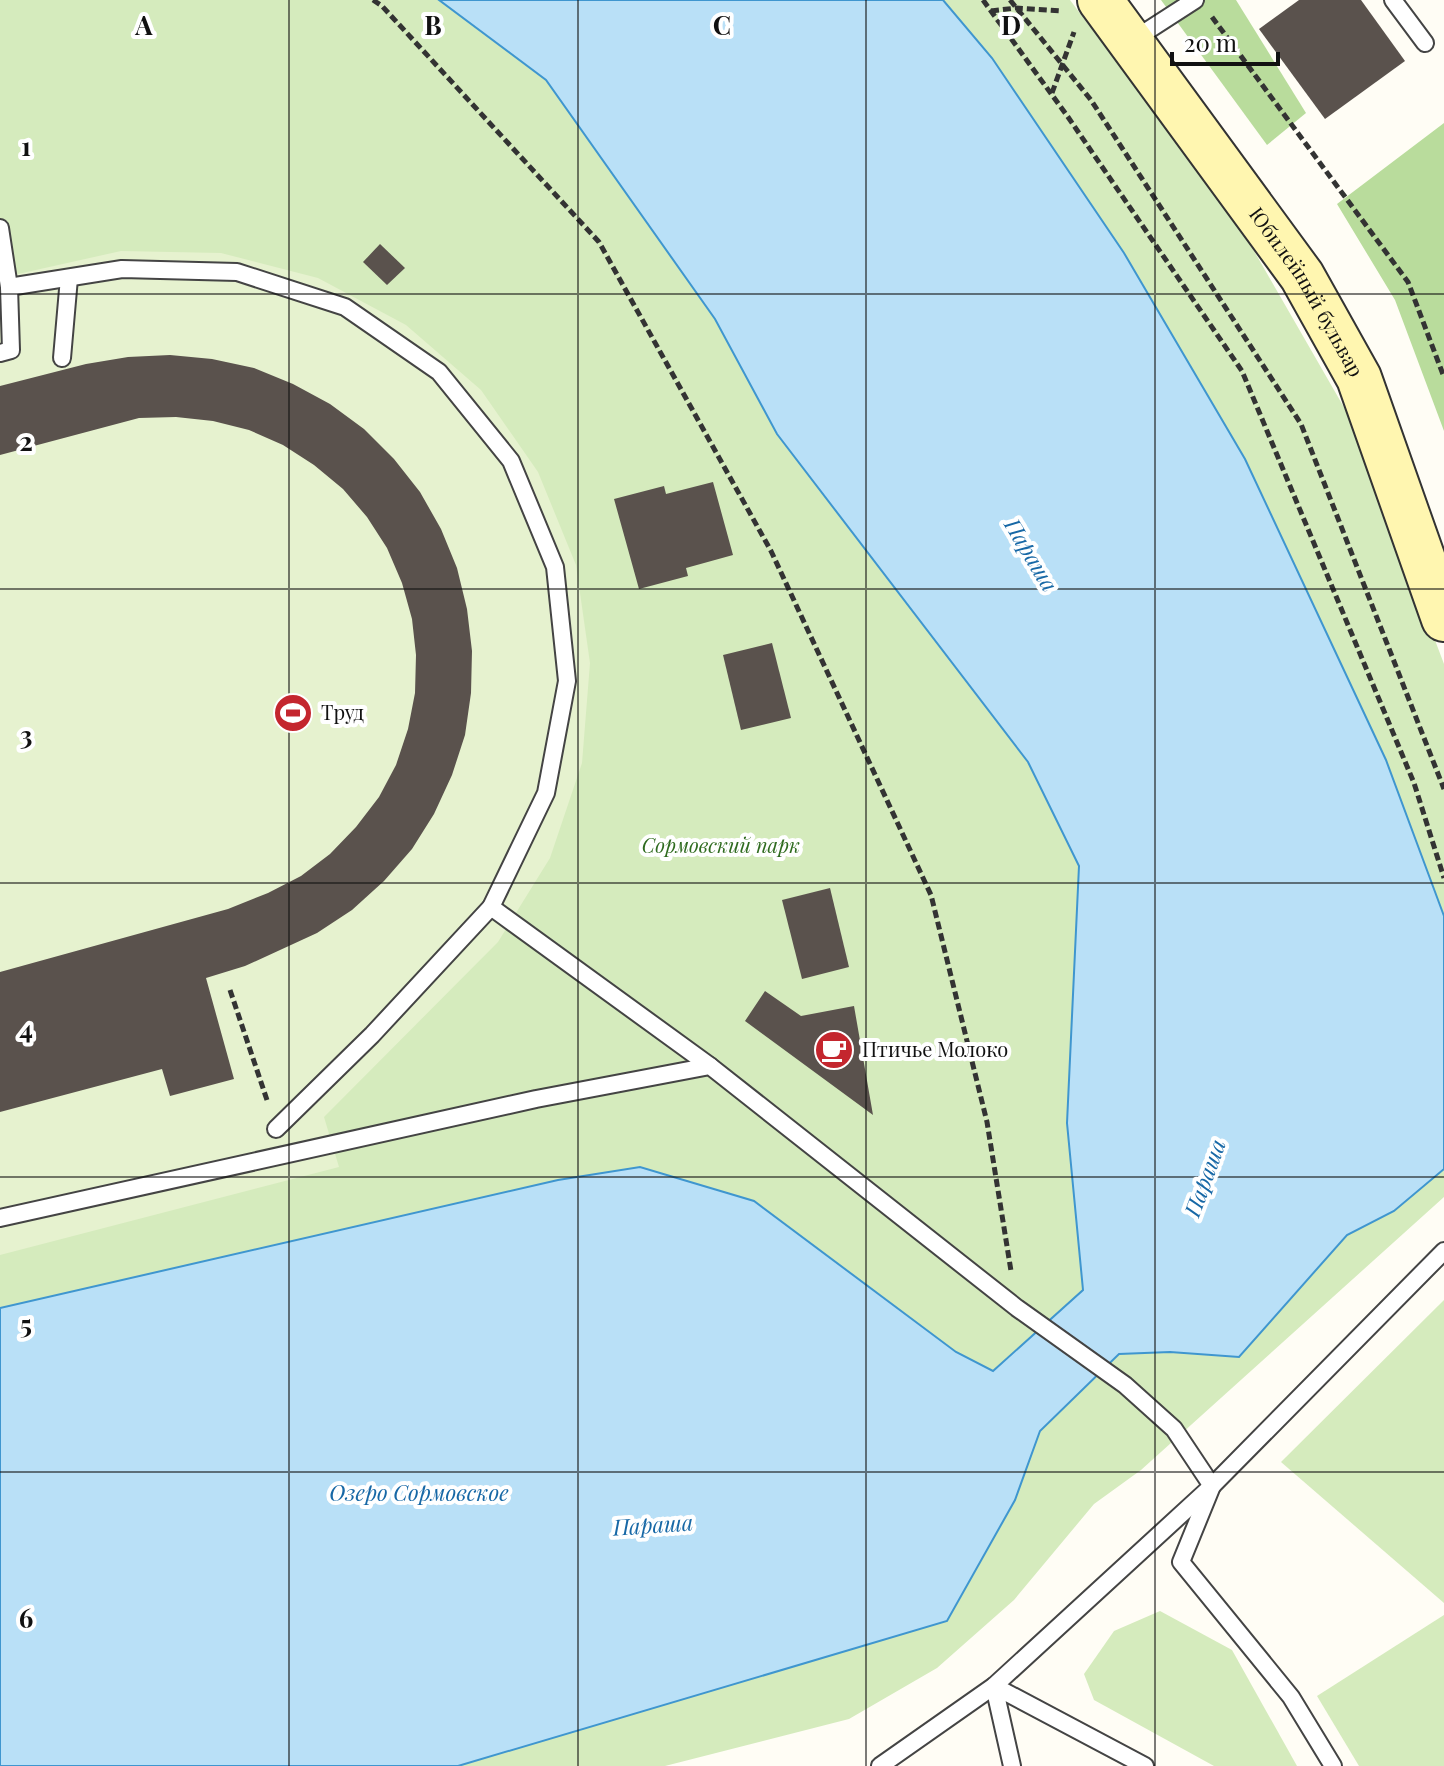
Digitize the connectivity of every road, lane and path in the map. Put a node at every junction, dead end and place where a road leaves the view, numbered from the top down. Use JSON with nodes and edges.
{"nodes":[{"id":1,"x":373,"y":0,"type":"edge"},
{"id":2,"x":983,"y":0,"type":"edge"},
{"id":3,"x":1010,"y":0,"type":"edge"},
{"id":4,"x":1195,"y":0,"type":"edge"},
{"id":5,"x":1393,"y":0,"type":"edge"},
{"id":6,"x":1016,"y":8,"type":"junction"},
{"id":7,"x":991,"y":11,"type":"junction"},
{"id":8,"x":1082,"y":12,"type":"edge"},
{"id":9,"x":1209,"y":13,"type":"dead end"},
{"id":10,"x":1131,"y":41,"type":"junction"},
{"id":11,"x":1425,"y":43,"type":"dead end"},
{"id":12,"x":1063,"y":66,"type":"junction"},
{"id":13,"x":1052,"y":93,"type":"junction"},
{"id":14,"x":0,"y":228,"type":"edge"},
{"id":15,"x":69,"y":278,"type":"junction"},
{"id":16,"x":9,"y":287,"type":"junction"},
{"id":17,"x":0,"y":353,"type":"edge"},
{"id":18,"x":62,"y":358,"type":"dead end"},
{"id":19,"x":1444,"y":377,"type":"edge"},
{"id":20,"x":1444,"y":619,"type":"edge"},
{"id":21,"x":1444,"y":789,"type":"edge"},
{"id":22,"x":1444,"y":878,"type":"edge"},
{"id":23,"x":491,"y":907,"type":"junction"},
{"id":24,"x":230,"y":990,"type":"dead end"},
{"id":25,"x":710,"y":1066,"type":"junction"},
{"id":26,"x":276,"y":1129,"type":"joint"},
{"id":27,"x":0,"y":1218,"type":"edge"},
{"id":28,"x":1444,"y":1251,"type":"edge"},
{"id":29,"x":1017,"y":1308,"type":"junction"},
{"id":30,"x":1212,"y":1486,"type":"junction"},
{"id":31,"x":994,"y":1686,"type":"junction"},
{"id":32,"x":880,"y":1766,"type":"edge"},
{"id":33,"x":1012,"y":1766,"type":"edge"},
{"id":34,"x":1145,"y":1766,"type":"edge"},
{"id":35,"x":1333,"y":1766,"type":"edge"}],
"edges":[{"from":1,"to":29,"type":"path"},
{"from":2,"to":7,"type":"path"},
{"from":3,"to":6,"type":"path"},
{"from":4,"to":10,"type":"lane"},
{"from":5,"to":11,"type":"lane"},
{"from":6,"to":7,"type":"path"},
{"from":6,"to":8,"type":"path"},
{"from":6,"to":12,"type":"path"},
{"from":7,"to":13,"type":"path"},
{"from":8,"to":10,"type":"street","name":"Юбилейный бульвар"},
{"from":8,"to":12,"type":"path"},
{"from":9,"to":19,"type":"path"},
{"from":10,"to":20,"type":"street","name":"Юбилейный бульвар"},
{"from":12,"to":13,"type":"path"},
{"from":12,"to":21,"type":"path"},
{"from":13,"to":22,"type":"path"},
{"from":14,"to":16,"type":"lane"},
{"from":15,"to":16,"type":"lane"},
{"from":15,"to":18,"type":"lane"},
{"from":15,"to":23,"type":"lane"},
{"from":16,"to":17,"type":"lane"},
{"from":23,"to":25,"type":"lane"},
{"from":23,"to":26,"type":"lane"},
{"from":24,"to":26,"type":"path"},
{"from":25,"to":27,"type":"lane"},
{"from":25,"to":29,"type":"lane"},
{"from":28,"to":30,"type":"lane"},
{"from":29,"to":30,"type":"lane"},
{"from":30,"to":31,"type":"lane"},
{"from":30,"to":35,"type":"lane"},
{"from":31,"to":32,"type":"lane"},
{"from":31,"to":33,"type":"lane"},
{"from":31,"to":34,"type":"lane"}]}
